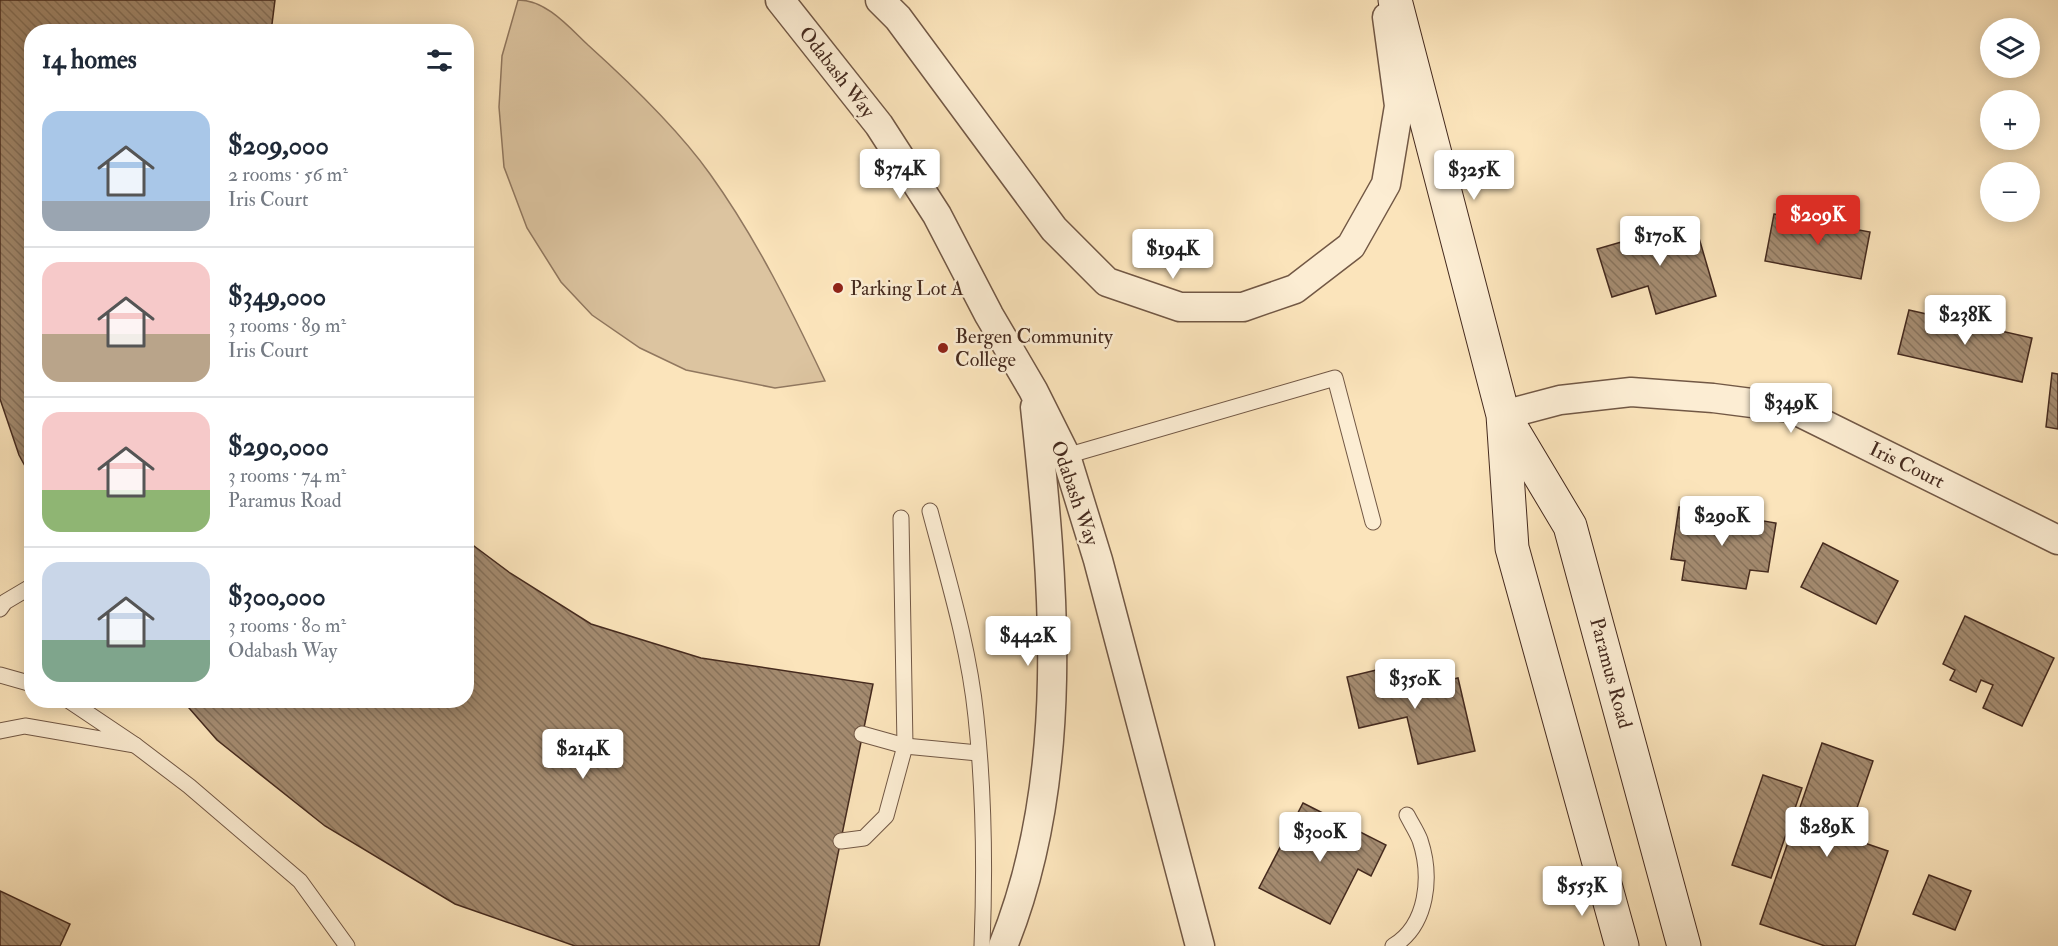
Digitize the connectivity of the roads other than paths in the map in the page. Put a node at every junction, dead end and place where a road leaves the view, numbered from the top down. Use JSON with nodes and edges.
{"nodes":[{"id":1,"x":780,"y":0,"type":"edge"},
{"id":2,"x":880,"y":0,"type":"edge"},
{"id":3,"x":1385,"y":0,"type":"edge"},
{"id":4,"x":1395,"y":0,"type":"edge"},
{"id":5,"x":1033,"y":390,"type":"junction"},
{"id":6,"x":1503,"y":415,"type":"junction"},
{"id":7,"x":1066,"y":456,"type":"junction"},
{"id":8,"x":930,"y":512,"type":"dead end"},
{"id":9,"x":901,"y":518,"type":"dead end"},
{"id":10,"x":1373,"y":522,"type":"dead end"},
{"id":11,"x":2058,"y":540,"type":"edge"},
{"id":12,"x":24,"y":591,"type":"edge"},
{"id":13,"x":0,"y":609,"type":"edge"},
{"id":14,"x":0,"y":675,"type":"edge"},
{"id":15,"x":24,"y":682,"type":"edge"},
{"id":16,"x":80,"y":708,"type":"edge"},
{"id":17,"x":0,"y":731,"type":"edge"},
{"id":18,"x":862,"y":734,"type":"dead end"},
{"id":19,"x":135,"y":745,"type":"junction"},
{"id":20,"x":905,"y":746,"type":"junction"},
{"id":21,"x":978,"y":753,"type":"junction"},
{"id":22,"x":1407,"y":815,"type":"dead end"},
{"id":23,"x":841,"y":841,"type":"dead end"},
{"id":24,"x":1605,"y":888,"type":"junction"},
{"id":25,"x":347,"y":946,"type":"edge"},
{"id":26,"x":982,"y":946,"type":"edge"},
{"id":27,"x":1003,"y":946,"type":"edge"},
{"id":28,"x":1200,"y":946,"type":"edge"},
{"id":29,"x":1392,"y":946,"type":"edge"},
{"id":30,"x":1605,"y":946,"type":"edge"},
{"id":31,"x":1622,"y":946,"type":"edge"},
{"id":32,"x":1684,"y":946,"type":"edge"}],
"edges":[{"from":1,"to":5,"type":"street","name":"Odabash Way"},
{"from":2,"to":3,"type":"street"},
{"from":4,"to":6,"type":"main road","name":"Paramus Road"},
{"from":5,"to":7,"type":"street","name":"Odabash Way"},
{"from":5,"to":27,"type":"street"},
{"from":6,"to":11,"type":"street","name":"Iris Court"},
{"from":6,"to":24,"type":"main road","name":"Paramus Road"},
{"from":6,"to":32,"type":"main road","name":"Paramus Road"},
{"from":7,"to":10,"type":"lane"},
{"from":7,"to":28,"type":"street","name":"Odabash Way"},
{"from":8,"to":21,"type":"lane"},
{"from":9,"to":20,"type":"lane"},
{"from":12,"to":13,"type":"lane"},
{"from":14,"to":15,"type":"lane"},
{"from":16,"to":19,"type":"lane"},
{"from":17,"to":19,"type":"lane"},
{"from":18,"to":20,"type":"lane"},
{"from":19,"to":25,"type":"lane"},
{"from":20,"to":21,"type":"lane"},
{"from":20,"to":23,"type":"lane"},
{"from":21,"to":26,"type":"lane"},
{"from":22,"to":29,"type":"lane"},
{"from":24,"to":30,"type":"street"},
{"from":24,"to":31,"type":"main road","name":"Paramus Road"}]}
